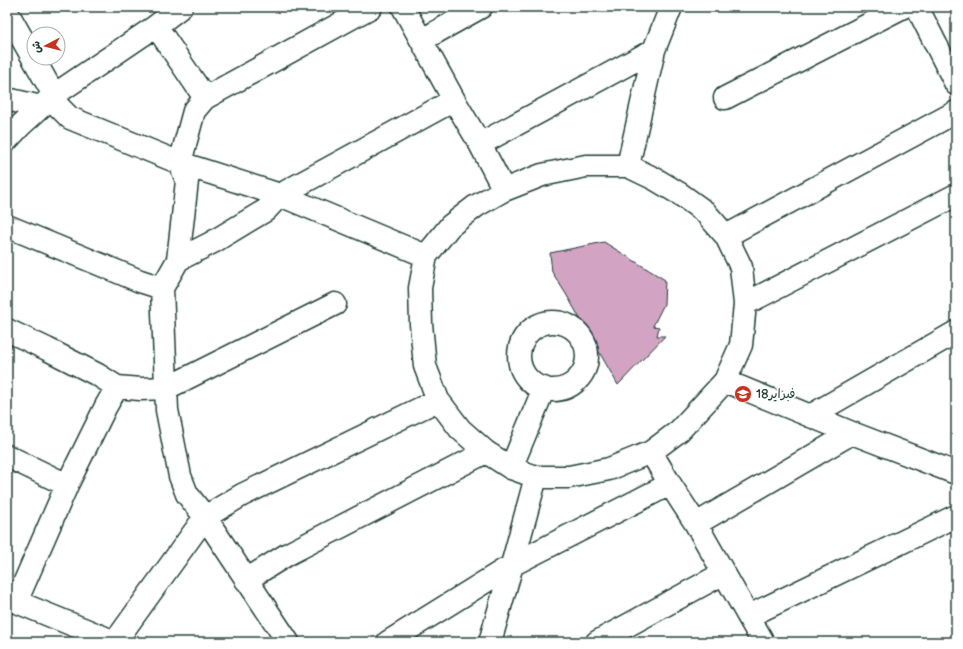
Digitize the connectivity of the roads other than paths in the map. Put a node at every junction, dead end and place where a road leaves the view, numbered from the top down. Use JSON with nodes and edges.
{"nodes":[{"id":1,"x":181,"y":7,"type":"edge"},
{"id":2,"x":371,"y":7,"type":"edge"},
{"id":3,"x":403,"y":7,"type":"edge"},
{"id":4,"x":480,"y":7,"type":"edge"},
{"id":5,"x":671,"y":7,"type":"edge"},
{"id":6,"x":903,"y":7,"type":"edge"},
{"id":7,"x":916,"y":7,"type":"edge"},
{"id":8,"x":14,"y":13,"type":"edge"},
{"id":9,"x":156,"y":26,"type":"junction"},
{"id":10,"x":422,"y":40,"type":"junction"},
{"id":11,"x":654,"y":50,"type":"junction"},
{"id":12,"x":956,"y":84,"type":"edge"},
{"id":13,"x":205,"y":98,"type":"junction"},
{"id":14,"x":725,"y":98,"type":"dead end"},
{"id":15,"x":7,"y":100,"type":"edge"},
{"id":16,"x":454,"y":100,"type":"junction"},
{"id":17,"x":47,"y":101,"type":"junction"},
{"id":18,"x":956,"y":112,"type":"edge"},
{"id":19,"x":7,"y":140,"type":"edge"},
{"id":20,"x":480,"y":144,"type":"junction"},
{"id":21,"x":180,"y":163,"type":"junction"},
{"id":22,"x":628,"y":166,"type":"junction"},
{"id":23,"x":504,"y":190,"type":"junction"},
{"id":24,"x":280,"y":195,"type":"junction"},
{"id":25,"x":956,"y":195,"type":"edge"},
{"id":26,"x":7,"y":226,"type":"edge"},
{"id":27,"x":726,"y":236,"type":"junction"},
{"id":28,"x":426,"y":256,"type":"junction"},
{"id":29,"x":178,"y":260,"type":"junction"},
{"id":30,"x":162,"y":288,"type":"junction"},
{"id":31,"x":335,"y":304,"type":"dead end"},
{"id":32,"x":745,"y":304,"type":"junction"},
{"id":33,"x":7,"y":330,"type":"edge"},
{"id":34,"x":956,"y":332,"type":"edge"},
{"id":35,"x":725,"y":381,"type":"junction"},
{"id":36,"x":117,"y":387,"type":"junction"},
{"id":37,"x":167,"y":388,"type":"junction"},
{"id":38,"x":544,"y":388,"type":"dead end"},
{"id":39,"x":438,"y":400,"type":"junction"},
{"id":40,"x":810,"y":416,"type":"junction"},
{"id":41,"x":852,"y":433,"type":"junction"},
{"id":42,"x":486,"y":452,"type":"junction"},
{"id":43,"x":651,"y":452,"type":"junction"},
{"id":44,"x":7,"y":456,"type":"edge"},
{"id":45,"x":511,"y":468,"type":"junction"},
{"id":46,"x":955,"y":471,"type":"edge"},
{"id":47,"x":536,"y":477,"type":"junction"},
{"id":48,"x":670,"y":484,"type":"junction"},
{"id":49,"x":67,"y":485,"type":"junction"},
{"id":50,"x":956,"y":516,"type":"edge"},
{"id":51,"x":205,"y":517,"type":"junction"},
{"id":52,"x":696,"y":524,"type":"junction"},
{"id":53,"x":512,"y":565,"type":"junction"},
{"id":54,"x":724,"y":573,"type":"junction"},
{"id":55,"x":246,"y":580,"type":"junction"},
{"id":56,"x":11,"y":600,"type":"edge"},
{"id":57,"x":749,"y":616,"type":"junction"},
{"id":58,"x":115,"y":642,"type":"edge"},
{"id":59,"x":288,"y":642,"type":"edge"},
{"id":60,"x":388,"y":642,"type":"edge"},
{"id":61,"x":490,"y":642,"type":"edge"},
{"id":62,"x":597,"y":642,"type":"edge"},
{"id":63,"x":763,"y":642,"type":"edge"}],
"edges":[{"from":1,"to":9,"type":"street"},
{"from":2,"to":13,"type":"street"},
{"from":3,"to":10,"type":"street"},
{"from":4,"to":10,"type":"street"},
{"from":5,"to":11,"type":"street"},
{"from":6,"to":14,"type":"street"},
{"from":7,"to":12,"type":"street"},
{"from":8,"to":17,"type":"street"},
{"from":9,"to":13,"type":"street"},
{"from":9,"to":17,"type":"street"},
{"from":10,"to":16,"type":"street"},
{"from":11,"to":20,"type":"street"},
{"from":11,"to":22,"type":"street"},
{"from":13,"to":21,"type":"street"},
{"from":15,"to":17,"type":"street"},
{"from":16,"to":20,"type":"street"},
{"from":16,"to":24,"type":"street"},
{"from":17,"to":19,"type":"street"},
{"from":17,"to":21,"type":"street"},
{"from":18,"to":27,"type":"street"},
{"from":20,"to":23,"type":"street"},
{"from":21,"to":24,"type":"street"},
{"from":21,"to":29,"type":"street"},
{"from":22,"to":23,"type":"street"},
{"from":22,"to":27,"type":"street"},
{"from":23,"to":28,"type":"street"},
{"from":24,"to":28,"type":"street"},
{"from":24,"to":29,"type":"street"},
{"from":25,"to":32,"type":"street"},
{"from":26,"to":30,"type":"street"},
{"from":27,"to":32,"type":"street"},
{"from":28,"to":39,"type":"street"},
{"from":29,"to":30,"type":"street"},
{"from":30,"to":37,"type":"street"},
{"from":31,"to":37,"type":"street"},
{"from":32,"to":35,"type":"street"},
{"from":33,"to":36,"type":"street"},
{"from":34,"to":40,"type":"street"},
{"from":35,"to":40,"type":"street"},
{"from":35,"to":43,"type":"street"},
{"from":36,"to":37,"type":"street"},
{"from":36,"to":49,"type":"street"},
{"from":37,"to":51,"type":"street"},
{"from":38,"to":45,"type":"street"},
{"from":39,"to":42,"type":"street"},
{"from":39,"to":51,"type":"street"},
{"from":40,"to":41,"type":"street"},
{"from":41,"to":46,"type":"street"},
{"from":41,"to":52,"type":"street"},
{"from":42,"to":45,"type":"street"},
{"from":42,"to":55,"type":"street"},
{"from":43,"to":47,"type":"street"},
{"from":43,"to":48,"type":"street"},
{"from":44,"to":49,"type":"street"},
{"from":45,"to":47,"type":"street"},
{"from":47,"to":53,"type":"street"},
{"from":48,"to":52,"type":"street"},
{"from":48,"to":53,"type":"street"},
{"from":49,"to":56,"type":"street"},
{"from":50,"to":57,"type":"street"},
{"from":51,"to":55,"type":"street"},
{"from":51,"to":58,"type":"street"},
{"from":52,"to":54,"type":"street"},
{"from":53,"to":60,"type":"street"},
{"from":53,"to":61,"type":"street"},
{"from":54,"to":57,"type":"street"},
{"from":54,"to":62,"type":"street"},
{"from":55,"to":59,"type":"street"},
{"from":56,"to":58,"type":"street"},
{"from":57,"to":63,"type":"street"}]}
